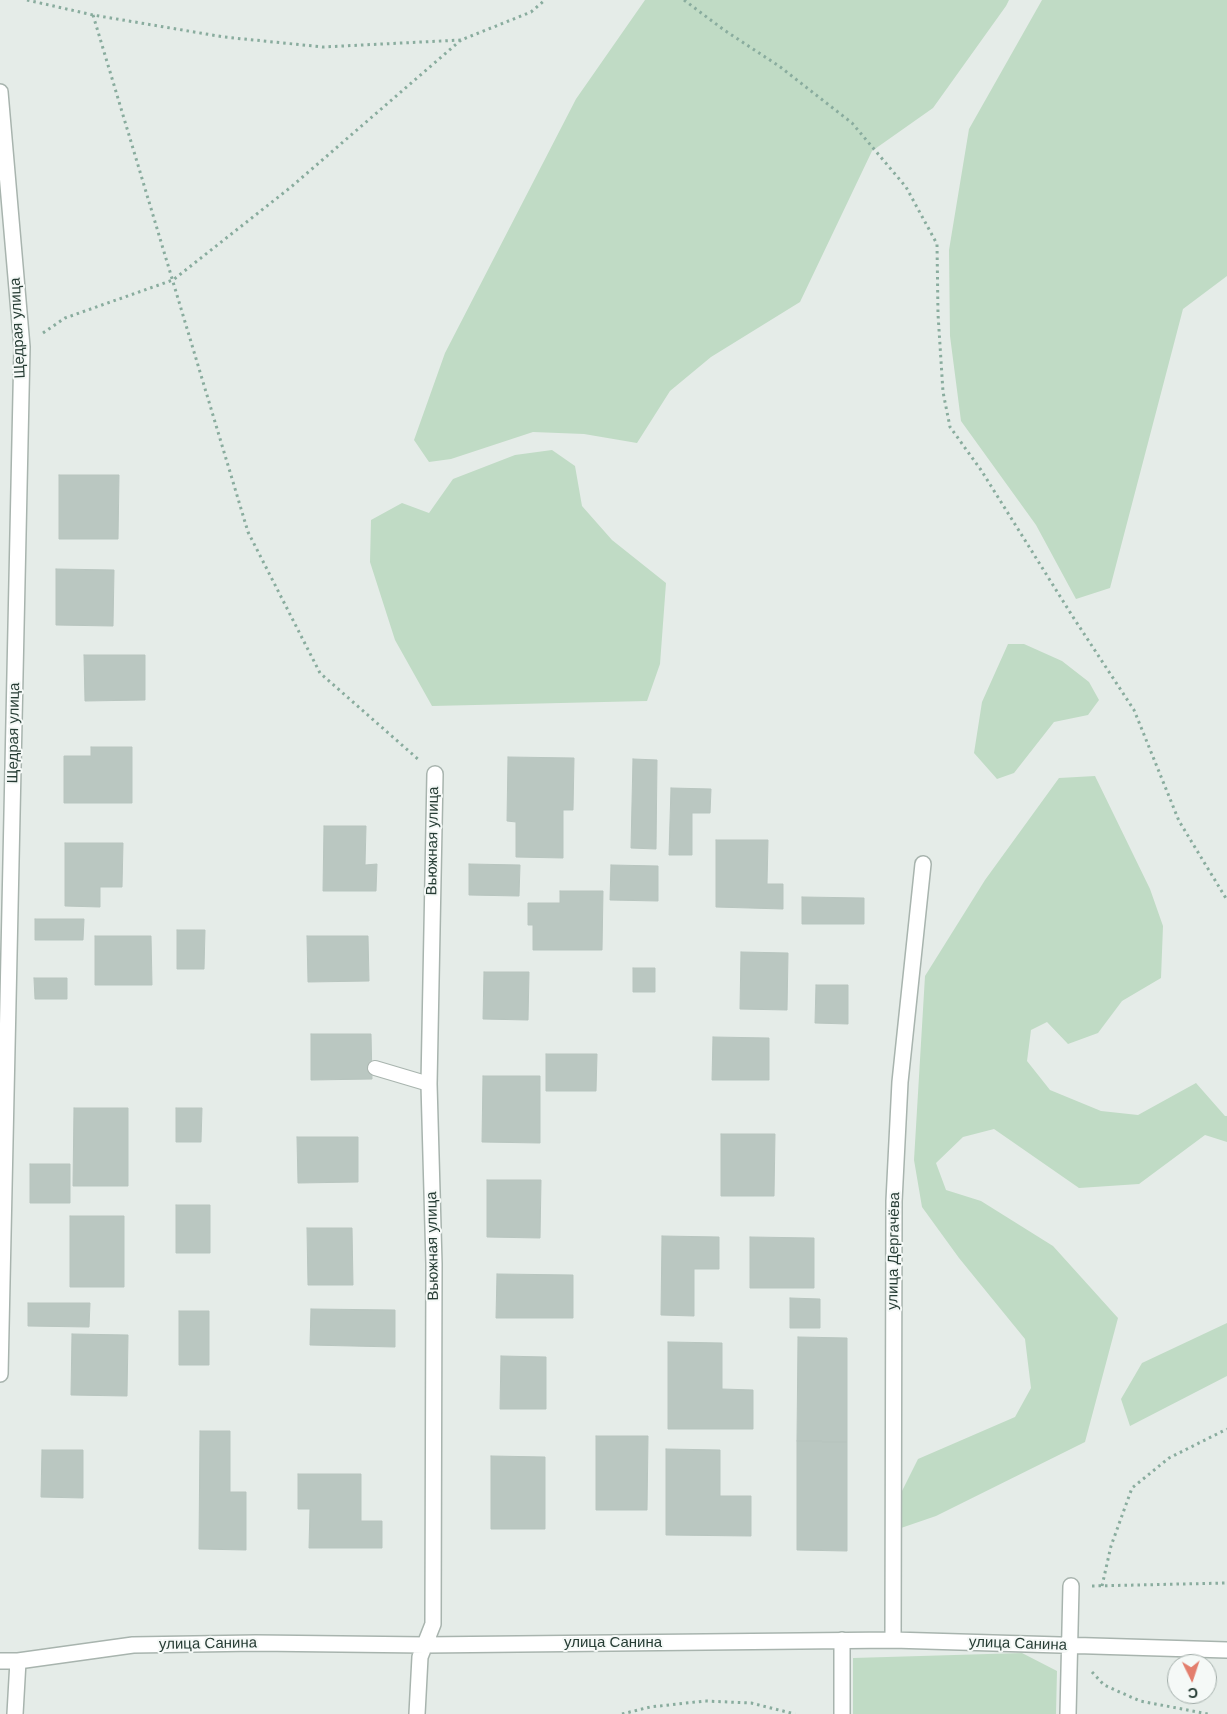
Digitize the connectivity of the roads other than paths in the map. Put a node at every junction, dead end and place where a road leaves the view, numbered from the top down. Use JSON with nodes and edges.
{"nodes":[{"id":1,"x":0,"y":92,"type":"edge"},
{"id":2,"x":434,"y":774,"type":"road end"},
{"id":3,"x":923,"y":864,"type":"dead end"},
{"id":4,"x":376,"y":1068,"type":"dead end"},
{"id":5,"x":429,"y":1084,"type":"junction"},
{"id":6,"x":0,"y":1374,"type":"edge"},
{"id":7,"x":1071,"y":1586,"type":"road end"},
{"id":8,"x":842,"y":1640,"type":"junction"},
{"id":9,"x":893,"y":1640,"type":"junction"},
{"id":10,"x":425,"y":1644,"type":"junction"},
{"id":11,"x":1069,"y":1646,"type":"junction"},
{"id":12,"x":1227,"y":1650,"type":"edge"},
{"id":13,"x":0,"y":1661,"type":"edge"},
{"id":14,"x":18,"y":1661,"type":"junction"},
{"id":15,"x":15,"y":1714,"type":"edge"},
{"id":16,"x":417,"y":1714,"type":"edge"},
{"id":17,"x":842,"y":1714,"type":"edge"},
{"id":18,"x":1068,"y":1714,"type":"edge"}],
"edges":[{"from":1,"to":6,"type":"street","name":"Щедрая улица"},
{"from":2,"to":5,"type":"street","name":"Вьюжная улица"},
{"from":3,"to":9,"type":"street","name":"улица Дергачёва"},
{"from":4,"to":5,"type":"lane"},
{"from":5,"to":10,"type":"street","name":"Вьюжная улица"},
{"from":7,"to":11,"type":"street"},
{"from":8,"to":9,"type":"street","name":"улица Санина"},
{"from":8,"to":10,"type":"street","name":"улица Санина"},
{"from":8,"to":17,"type":"street"},
{"from":9,"to":11,"type":"street","name":"улица Санина"},
{"from":10,"to":14,"type":"street","name":"улица Санина"},
{"from":10,"to":16,"type":"street","name":"Вьюжная улица"},
{"from":11,"to":12,"type":"street","name":"улица Санина"},
{"from":11,"to":18,"type":"street"},
{"from":13,"to":14,"type":"street","name":"улица Санина"},
{"from":14,"to":15,"type":"street"}]}
